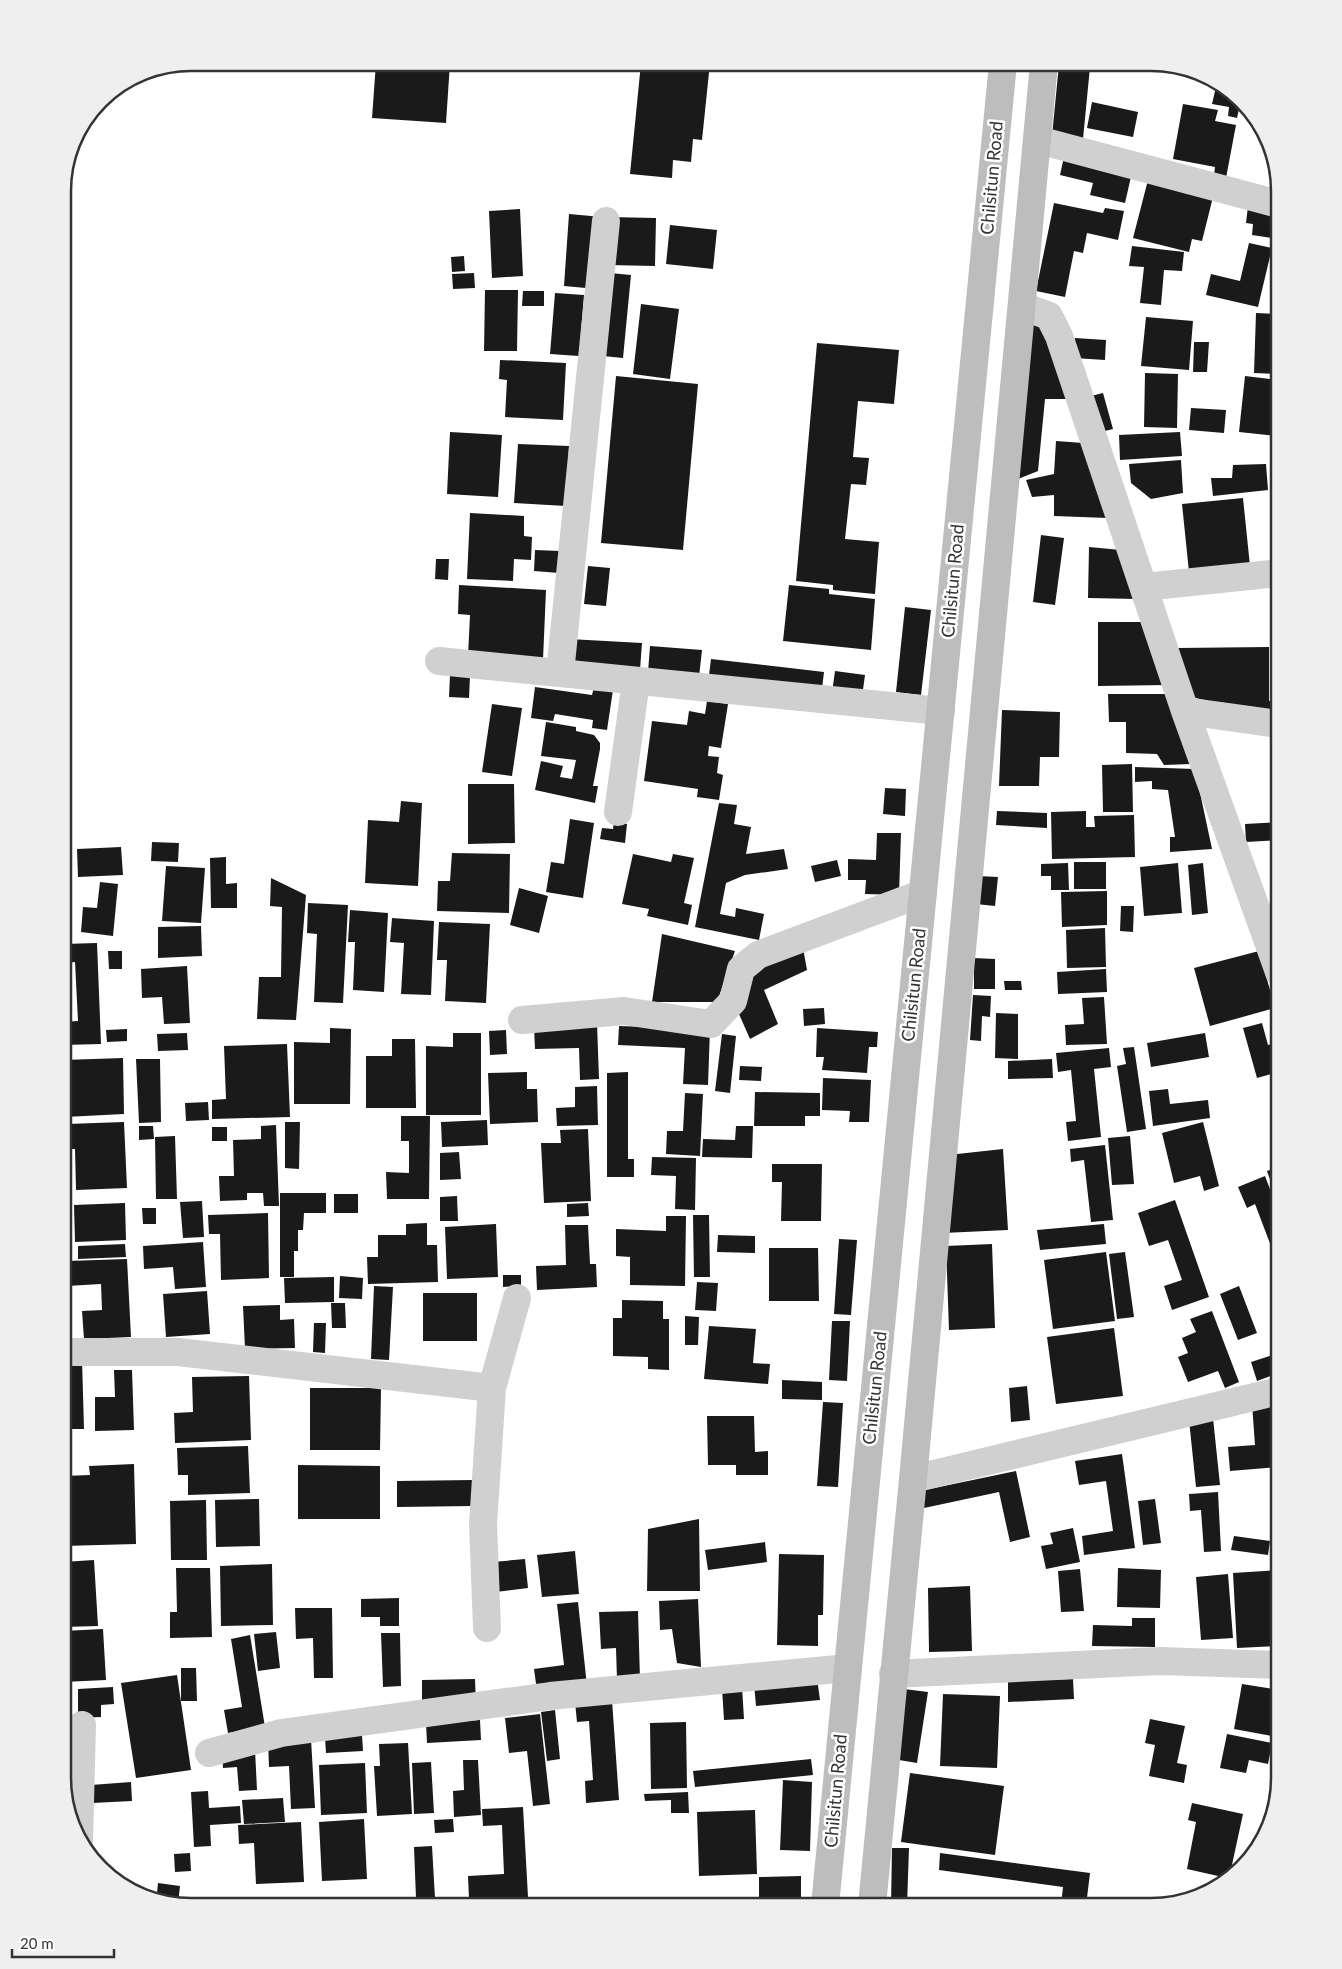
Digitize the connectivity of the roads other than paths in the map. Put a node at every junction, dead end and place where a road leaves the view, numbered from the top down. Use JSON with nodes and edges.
{"nodes":[{"id":1,"x":1002,"y":72,"type":"edge"},
{"id":2,"x":1043,"y":72,"type":"edge"},
{"id":3,"x":1038,"y":140,"type":"junction"},
{"id":4,"x":1271,"y":202,"type":"edge"},
{"id":5,"x":606,"y":221,"type":"dead end"},
{"id":6,"x":1022,"y":306,"type":"junction"},
{"id":7,"x":1271,"y":574,"type":"edge"},
{"id":8,"x":1144,"y":587,"type":"junction"},
{"id":9,"x":439,"y":661,"type":"dead end"},
{"id":10,"x":560,"y":673,"type":"junction"},
{"id":11,"x":636,"y":681,"type":"junction"},
{"id":12,"x":940,"y":711,"type":"junction"},
{"id":13,"x":1185,"y":711,"type":"junction"},
{"id":14,"x":1271,"y":723,"type":"edge"},
{"id":15,"x":618,"y":812,"type":"dead end"},
{"id":16,"x":923,"y":893,"type":"junction"},
{"id":17,"x":1271,"y":947,"type":"edge"},
{"id":18,"x":522,"y":1020,"type":"dead end"},
{"id":19,"x":517,"y":1298,"type":"dead end"},
{"id":20,"x":71,"y":1352,"type":"edge"},
{"id":21,"x":492,"y":1388,"type":"junction"},
{"id":22,"x":1271,"y":1393,"type":"edge"},
{"id":23,"x":914,"y":1479,"type":"junction"},
{"id":24,"x":487,"y":1628,"type":"dead end"},
{"id":25,"x":1271,"y":1665,"type":"edge"},
{"id":26,"x":848,"y":1668,"type":"junction"},
{"id":27,"x":894,"y":1674,"type":"junction"},
{"id":28,"x":82,"y":1724,"type":"dead end"},
{"id":29,"x":209,"y":1753,"type":"dead end"},
{"id":30,"x":79,"y":1822,"type":"edge"},
{"id":31,"x":826,"y":1898,"type":"edge"},
{"id":32,"x":873,"y":1898,"type":"edge"}],
"edges":[{"from":1,"to":12,"type":"main road","name":"Chilsitun Road"},
{"from":2,"to":3,"type":"main road"},
{"from":3,"to":4,"type":"street"},
{"from":3,"to":6,"type":"main road"},
{"from":5,"to":10,"type":"street"},
{"from":6,"to":8,"type":"street"},
{"from":6,"to":23,"type":"main road"},
{"from":7,"to":8,"type":"street"},
{"from":8,"to":13,"type":"street"},
{"from":9,"to":10,"type":"street"},
{"from":10,"to":11,"type":"street"},
{"from":11,"to":12,"type":"street"},
{"from":11,"to":15,"type":"street"},
{"from":12,"to":16,"type":"main road","name":"Chilsitun Road"},
{"from":13,"to":14,"type":"street"},
{"from":13,"to":17,"type":"street"},
{"from":16,"to":18,"type":"street"},
{"from":16,"to":26,"type":"main road","name":"Chilsitun Road"},
{"from":19,"to":21,"type":"street"},
{"from":20,"to":21,"type":"street"},
{"from":21,"to":24,"type":"street"},
{"from":22,"to":23,"type":"street"},
{"from":23,"to":27,"type":"main road"},
{"from":25,"to":27,"type":"street"},
{"from":26,"to":29,"type":"street"},
{"from":26,"to":31,"type":"main road","name":"Chilsitun Road"},
{"from":27,"to":32,"type":"main road"},
{"from":28,"to":30,"type":"street"}]}
